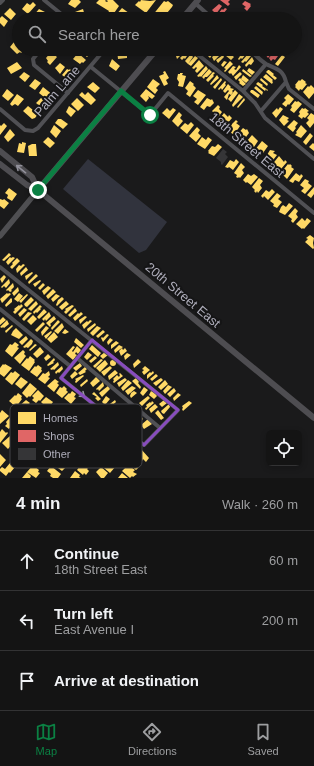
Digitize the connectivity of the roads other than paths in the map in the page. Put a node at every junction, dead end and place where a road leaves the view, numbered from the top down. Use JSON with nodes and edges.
{"nodes":[{"id":1,"x":3,"y":0,"type":"edge"},
{"id":2,"x":44,"y":0,"type":"edge"},
{"id":3,"x":196,"y":2,"type":"edge"},
{"id":4,"x":0,"y":3,"type":"edge"},
{"id":5,"x":59,"y":12,"type":"edge"},
{"id":6,"x":188,"y":12,"type":"edge"},
{"id":7,"x":206,"y":12,"type":"edge"},
{"id":8,"x":35,"y":56,"type":"edge"},
{"id":9,"x":100,"y":56,"type":"edge"},
{"id":10,"x":151,"y":56,"type":"edge"},
{"id":11,"x":200,"y":56,"type":"edge"},
{"id":12,"x":257,"y":56,"type":"edge"},
{"id":13,"x":266,"y":64,"type":"junction"},
{"id":14,"x":91,"y":67,"type":"junction"},
{"id":15,"x":286,"y":82,"type":"junction"},
{"id":16,"x":121,"y":91,"type":"junction"},
{"id":17,"x":243,"y":91,"type":"junction"},
{"id":18,"x":68,"y":93,"type":"junction"},
{"id":19,"x":0,"y":109,"type":"edge"},
{"id":20,"x":314,"y":109,"type":"edge"},
{"id":21,"x":261,"y":111,"type":"junction"},
{"id":22,"x":0,"y":151,"type":"edge"},
{"id":23,"x":314,"y":159,"type":"edge"},
{"id":24,"x":0,"y":164,"type":"edge"},
{"id":25,"x":38,"y":190,"type":"junction"},
{"id":26,"x":314,"y":213,"type":"edge"},
{"id":27,"x":0,"y":236,"type":"edge"},
{"id":28,"x":0,"y":267,"type":"edge"},
{"id":29,"x":0,"y":308,"type":"edge"},
{"id":30,"x":92,"y":340,"type":"junction"},
{"id":31,"x":77,"y":358,"type":"junction"},
{"id":32,"x":70,"y":366,"type":"junction"},
{"id":33,"x":93,"y":404,"type":"edge"},
{"id":34,"x":132,"y":404,"type":"edge"},
{"id":35,"x":142,"y":413,"type":"edge"},
{"id":36,"x":314,"y":418,"type":"edge"},
{"id":37,"x":160,"y":428,"type":"junction"},
{"id":38,"x":142,"y":443,"type":"edge"}],
"edges":[{"from":1,"to":4,"type":"street"},
{"from":2,"to":5,"type":"street"},
{"from":3,"to":6,"type":"main road"},
{"from":3,"to":7,"type":"street"},
{"from":8,"to":18,"type":"street"},
{"from":9,"to":14,"type":"street","name":"Palm Lane"},
{"from":10,"to":16,"type":"main road"},
{"from":11,"to":17,"type":"street"},
{"from":12,"to":13,"type":"street"},
{"from":13,"to":15,"type":"street"},
{"from":13,"to":17,"type":"street"},
{"from":14,"to":16,"type":"street"},
{"from":14,"to":18,"type":"street","name":"Palm Lane"},
{"from":15,"to":20,"type":"street"},
{"from":15,"to":21,"type":"street"},
{"from":16,"to":25,"type":"main road"},
{"from":16,"to":26,"type":"street","name":"18th Street East"},
{"from":17,"to":21,"type":"street"},
{"from":18,"to":19,"type":"street","name":"Palm Lane"},
{"from":21,"to":23,"type":"street"},
{"from":25,"to":22,"type":"main road","name":"20th Street East","one_way":true},
{"from":24,"to":25,"type":"main road","name":"20th Street East"},
{"from":25,"to":27,"type":"main road"},
{"from":25,"to":36,"type":"main road","name":"20th Street East"},
{"from":28,"to":30,"type":"street"},
{"from":29,"to":32,"type":"street"},
{"from":30,"to":31,"type":"street"},
{"from":30,"to":37,"type":"street"},
{"from":31,"to":32,"type":"street"},
{"from":31,"to":34,"type":"street"},
{"from":32,"to":33,"type":"street","one_way":true},
{"from":35,"to":37,"type":"street"},
{"from":38,"to":37,"type":"street","one_way":true}]}
